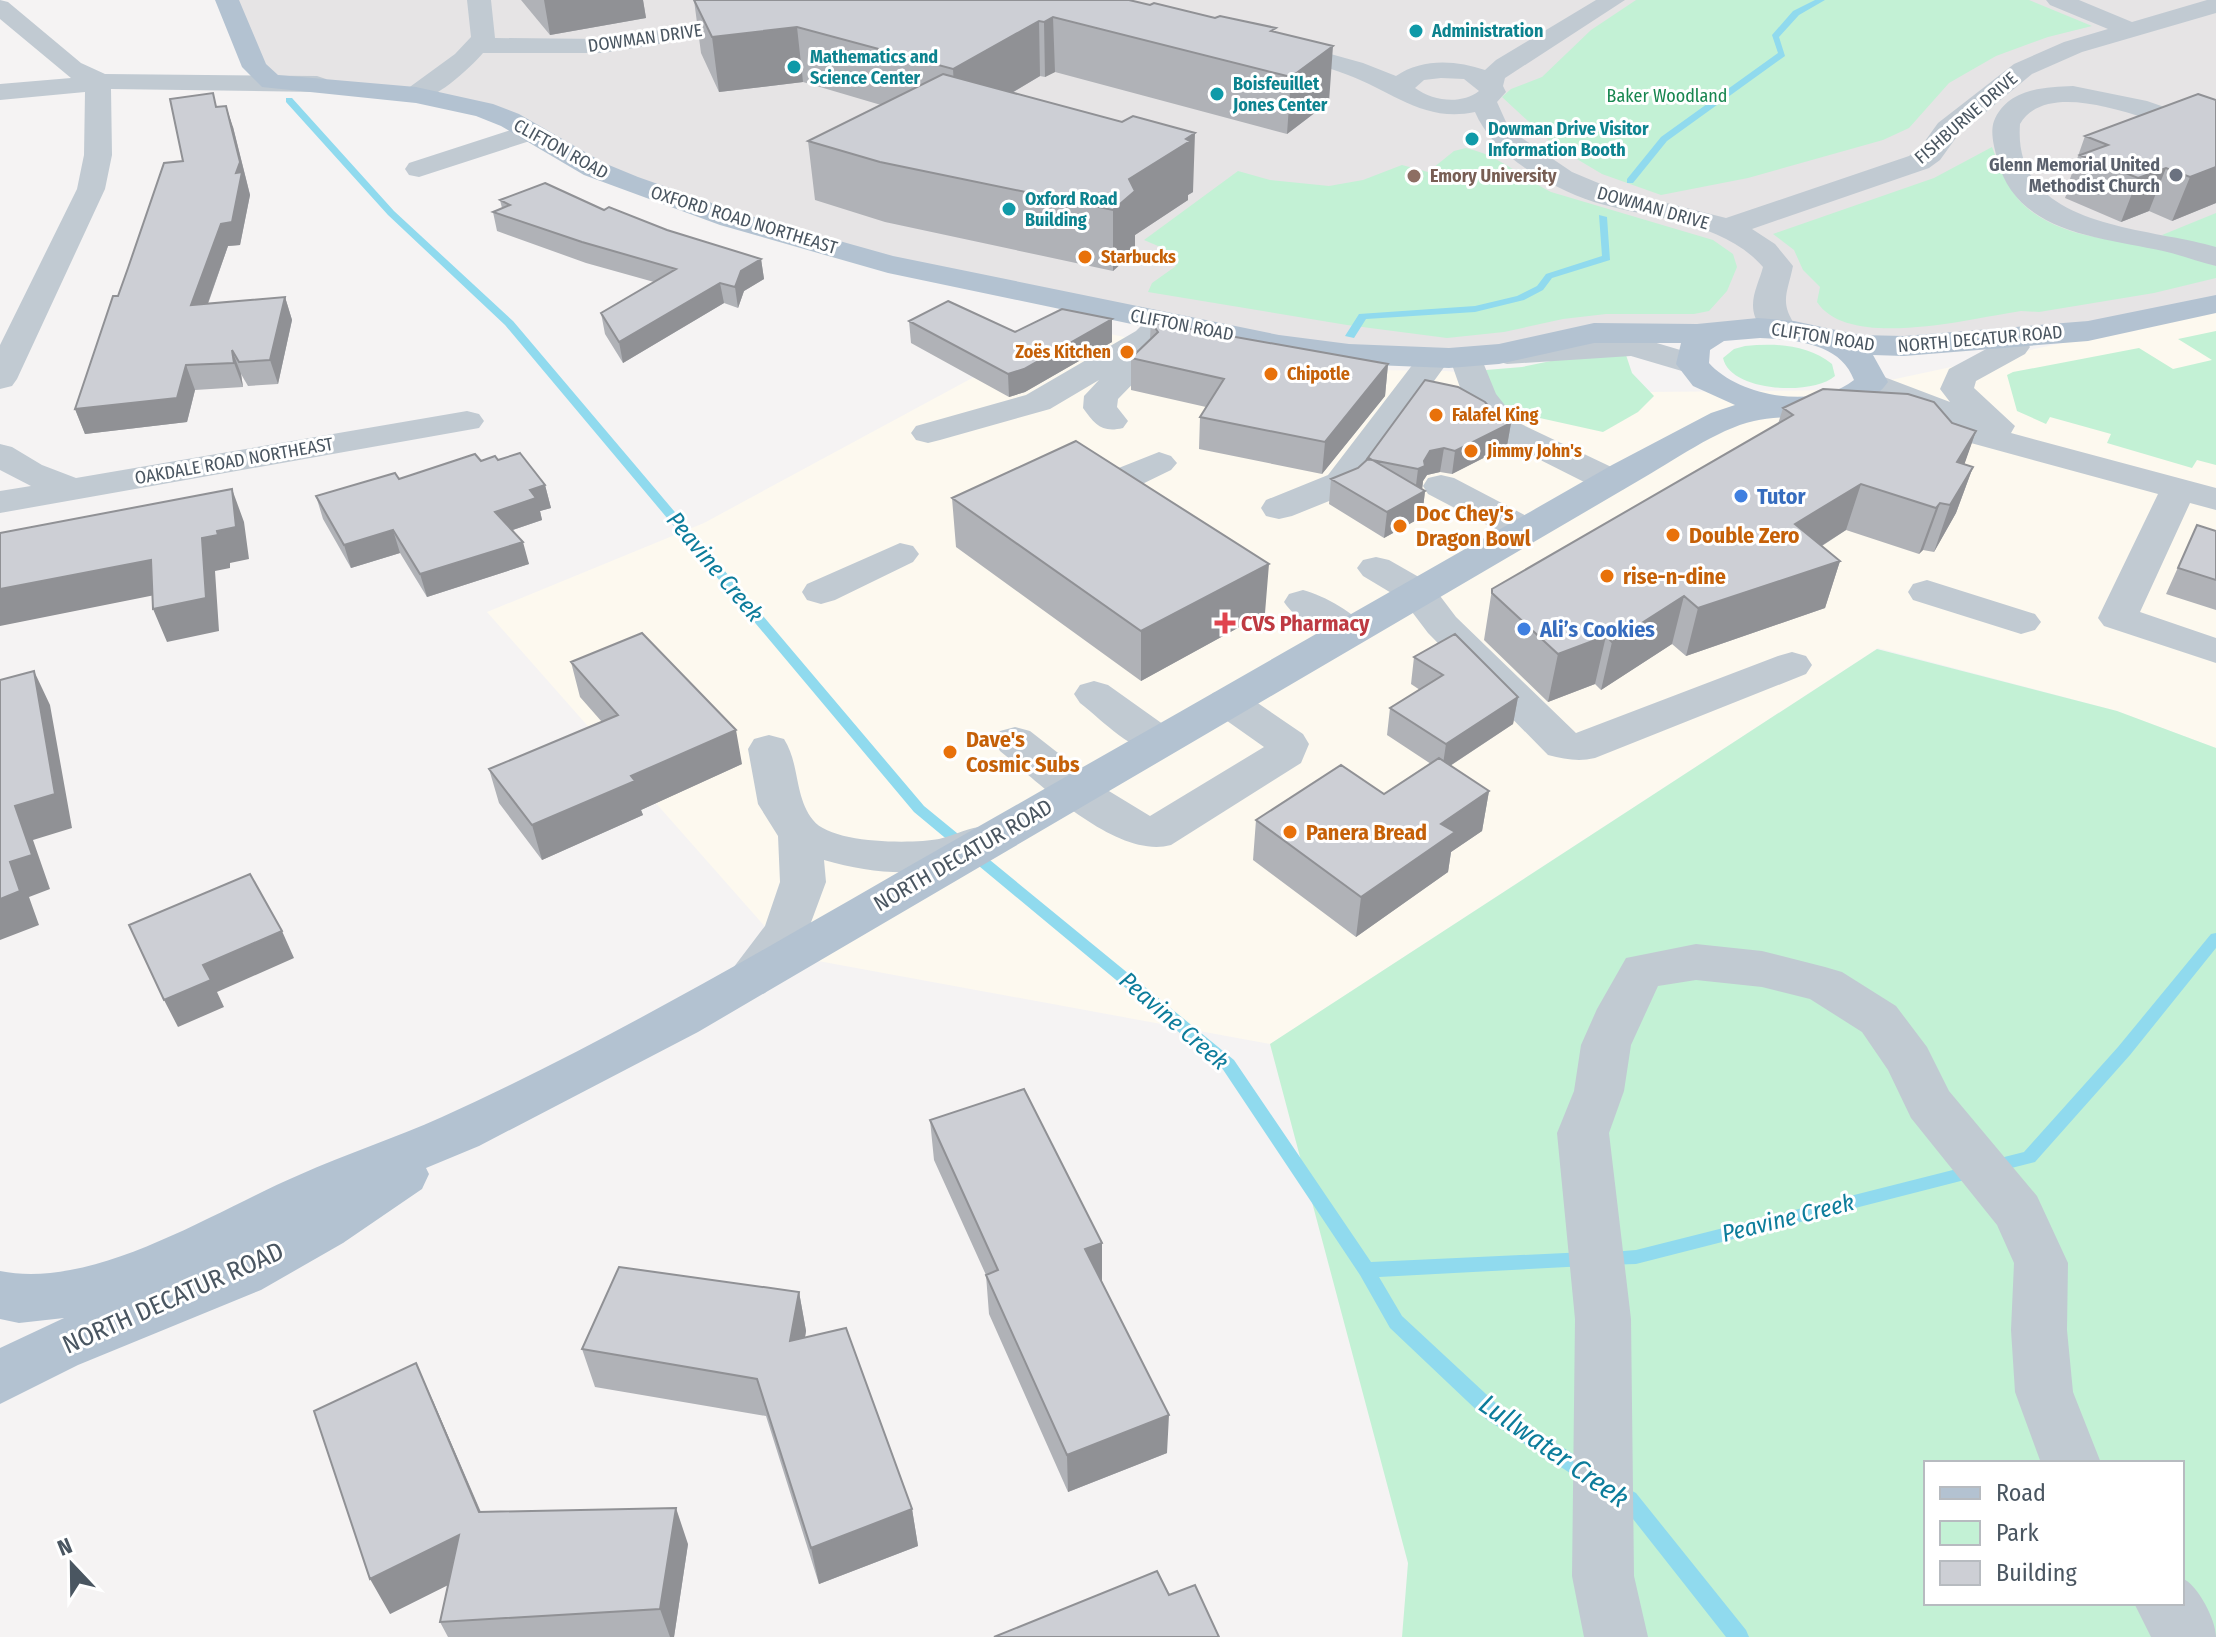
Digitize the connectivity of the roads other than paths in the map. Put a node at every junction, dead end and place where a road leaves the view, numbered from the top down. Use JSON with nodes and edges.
{"nodes":[{"id":1,"x":227,"y":0,"type":"edge"},
{"id":2,"x":479,"y":0,"type":"edge"},
{"id":3,"x":1613,"y":0,"type":"edge"},
{"id":4,"x":2058,"y":0,"type":"edge"},
{"id":5,"x":2216,"y":5,"type":"edge"},
{"id":6,"x":0,"y":7,"type":"edge"},
{"id":7,"x":778,"y":17,"type":"edge"},
{"id":8,"x":2131,"y":30,"type":"junction"},
{"id":9,"x":1250,"y":39,"type":"edge"},
{"id":10,"x":478,"y":45,"type":"junction"},
{"id":11,"x":1339,"y":63,"type":"junction"},
{"id":12,"x":1424,"y":71,"type":"junction"},
{"id":13,"x":98,"y":81,"type":"junction"},
{"id":14,"x":320,"y":84,"type":"junction"},
{"id":15,"x":1493,"y":84,"type":"junction"},
{"id":16,"x":1401,"y":87,"type":"junction"},
{"id":17,"x":364,"y":88,"type":"joint"},
{"id":18,"x":1996,"y":91,"type":"junction"},
{"id":19,"x":0,"y":92,"type":"edge"},
{"id":20,"x":429,"y":97,"type":"junction"},
{"id":21,"x":2027,"y":98,"type":"junction"},
{"id":22,"x":484,"y":110,"type":"joint"},
{"id":23,"x":529,"y":132,"type":"junction"},
{"id":24,"x":2216,"y":134,"type":"edge"},
{"id":25,"x":419,"y":169,"type":"dead end"},
{"id":26,"x":730,"y":219,"type":"joint"},
{"id":27,"x":1726,"y":228,"type":"junction"},
{"id":28,"x":2216,"y":257,"type":"edge"},
{"id":29,"x":888,"y":264,"type":"joint"},
{"id":30,"x":2216,"y":304,"type":"edge"},
{"id":31,"x":1172,"y":323,"type":"junction"},
{"id":32,"x":1781,"y":328,"type":"junction"},
{"id":33,"x":1716,"y":332,"type":"junction"},
{"id":34,"x":1824,"y":338,"type":"junction"},
{"id":35,"x":2025,"y":338,"type":"junction"},
{"id":36,"x":1919,"y":345,"type":"joint"},
{"id":37,"x":1466,"y":357,"type":"junction"},
{"id":38,"x":1698,"y":371,"type":"junction"},
{"id":39,"x":0,"y":379,"type":"edge"},
{"id":40,"x":1871,"y":381,"type":"junction"},
{"id":41,"x":1815,"y":404,"type":"junction"},
{"id":42,"x":467,"y":421,"type":"dead end"},
{"id":43,"x":1111,"y":421,"type":"dead end"},
{"id":44,"x":928,"y":433,"type":"dead end"},
{"id":45,"x":2009,"y":445,"type":"junction"},
{"id":46,"x":0,"y":454,"type":"edge"},
{"id":47,"x":1159,"y":463,"type":"dead end"},
{"id":48,"x":1618,"y":477,"type":"junction"},
{"id":49,"x":1119,"y":481,"type":"edge"},
{"id":50,"x":1441,"y":486,"type":"dead end"},
{"id":51,"x":72,"y":489,"type":"junction"},
{"id":52,"x":0,"y":502,"type":"edge"},
{"id":53,"x":2171,"y":504,"type":"junction"},
{"id":54,"x":1279,"y":508,"type":"dead end"},
{"id":55,"x":2209,"y":515,"type":"edge"},
{"id":56,"x":1525,"y":530,"type":"junction"},
{"id":57,"x":900,"y":554,"type":"dead end"},
{"id":58,"x":1376,"y":568,"type":"dead end"},
{"id":59,"x":821,"y":592,"type":"dead end"},
{"id":60,"x":1417,"y":592,"type":"junction"},
{"id":61,"x":1927,"y":592,"type":"dead end"},
{"id":62,"x":1303,"y":602,"type":"dead end"},
{"id":63,"x":2021,"y":622,"type":"dead end"},
{"id":64,"x":1349,"y":632,"type":"junction"},
{"id":65,"x":2216,"y":651,"type":"edge"},
{"id":66,"x":1792,"y":665,"type":"dead end"},
{"id":67,"x":1094,"y":694,"type":"dead end"},
{"id":68,"x":1228,"y":702,"type":"junction"},
{"id":69,"x":1015,"y":741,"type":"dead end"},
{"id":70,"x":1159,"y":742,"type":"junction"},
{"id":71,"x":769,"y":749,"type":"dead end"},
{"id":72,"x":1077,"y":789,"type":"junction"},
{"id":73,"x":800,"y":835,"type":"junction"},
{"id":74,"x":934,"y":862,"type":"junction"},
{"id":75,"x":748,"y":980,"type":"junction"},
{"id":76,"x":461,"y":1131,"type":"junction"},
{"id":77,"x":0,"y":1295,"type":"edge"},
{"id":78,"x":0,"y":1378,"type":"edge"},
{"id":79,"x":2070,"y":1461,"type":"edge"},
{"id":80,"x":2167,"y":1605,"type":"edge"},
{"id":81,"x":1616,"y":1637,"type":"edge"},
{"id":82,"x":2187,"y":1637,"type":"edge"}],
"edges":[{"from":1,"to":14,"type":"main road"},
{"from":2,"to":10,"type":"street"},
{"from":3,"to":15,"type":"street"},
{"from":4,"to":8,"type":"street"},
{"from":5,"to":8,"type":"street","name":"FISHBURNE DRIVE"},
{"from":6,"to":13,"type":"street"},
{"from":7,"to":10,"type":"street","name":"DOWMAN DRIVE"},
{"from":8,"to":18,"type":"street","name":"FISHBURNE DRIVE"},
{"from":9,"to":11,"type":"street"},
{"from":10,"to":20,"type":"street"},
{"from":11,"to":12,"type":"street"},
{"from":11,"to":16,"type":"street"},
{"from":12,"to":15,"type":"street"},
{"from":12,"to":16,"type":"street"},
{"from":13,"to":14,"type":"street"},
{"from":13,"to":19,"type":"street"},
{"from":13,"to":39,"type":"street"},
{"from":14,"to":17,"type":"street"},
{"from":15,"to":16,"type":"street"},
{"from":15,"to":27,"type":"street","name":"DOWMAN DRIVE"},
{"from":17,"to":20,"type":"main road"},
{"from":18,"to":21,"type":"street"},
{"from":18,"to":27,"type":"street","name":"FISHBURNE DRIVE"},
{"from":20,"to":22,"type":"main road"},
{"from":21,"to":24,"type":"street"},
{"from":21,"to":28,"type":"street"},
{"from":22,"to":23,"type":"street","name":"OXFORD ROAD NORTHEAST"},
{"from":23,"to":25,"type":"street"},
{"from":23,"to":26,"type":"street","name":"OXFORD ROAD NORTHEAST"},
{"from":26,"to":29,"type":"main road"},
{"from":27,"to":32,"type":"street","name":"DOWMAN DRIVE"},
{"from":29,"to":31,"type":"street"},
{"from":30,"to":35,"type":"main road"},
{"from":31,"to":37,"type":"street"},
{"from":31,"to":43,"type":"street"},
{"from":31,"to":44,"type":"street"},
{"from":32,"to":33,"type":"main road","name":"CLIFTON ROAD"},
{"from":32,"to":34,"type":"main road","name":"CLIFTON ROAD"},
{"from":33,"to":37,"type":"street"},
{"from":33,"to":38,"type":"main road","name":"NORTH DECATUR ROAD"},
{"from":34,"to":36,"type":"main road","name":"CLIFTON ROAD"},
{"from":34,"to":40,"type":"main road"},
{"from":35,"to":36,"type":"main road","name":"NORTH DECATUR ROAD"},
{"from":35,"to":40,"type":"main road","name":"NORTH DECATUR ROAD"},
{"from":35,"to":45,"type":"street"},
{"from":37,"to":38,"type":"street"},
{"from":37,"to":48,"type":"street"},
{"from":37,"to":54,"type":"street"},
{"from":38,"to":41,"type":"main road"},
{"from":38,"to":48,"type":"main road","name":"NORTH DECATUR ROAD"},
{"from":40,"to":41,"type":"main road","name":"NORTH DECATUR ROAD"},
{"from":40,"to":45,"type":"street"},
{"from":41,"to":45,"type":"street"},
{"from":41,"to":48,"type":"main road","name":"NORTH DECATUR ROAD"},
{"from":42,"to":51,"type":"street","name":"OAKDALE ROAD NORTHEAST"},
{"from":45,"to":53,"type":"street"},
{"from":46,"to":51,"type":"street"},
{"from":47,"to":49,"type":"street"},
{"from":48,"to":56,"type":"main road","name":"NORTH DECATUR ROAD"},
{"from":50,"to":56,"type":"street"},
{"from":51,"to":52,"type":"street","name":"OAKDALE ROAD NORTHEAST"},
{"from":53,"to":55,"type":"street"},
{"from":53,"to":65,"type":"street"},
{"from":56,"to":60,"type":"main road","name":"NORTH DECATUR ROAD"},
{"from":57,"to":59,"type":"street"},
{"from":58,"to":60,"type":"street"},
{"from":60,"to":64,"type":"main road","name":"NORTH DECATUR ROAD"},
{"from":60,"to":66,"type":"street"},
{"from":61,"to":63,"type":"street"},
{"from":62,"to":64,"type":"street"},
{"from":64,"to":68,"type":"main road","name":"NORTH DECATUR ROAD"},
{"from":67,"to":70,"type":"street"},
{"from":68,"to":70,"type":"main road","name":"NORTH DECATUR ROAD"},
{"from":68,"to":72,"type":"street"},
{"from":69,"to":72,"type":"street"},
{"from":70,"to":72,"type":"main road","name":"NORTH DECATUR ROAD"},
{"from":71,"to":73,"type":"street"},
{"from":72,"to":74,"type":"main road","name":"NORTH DECATUR ROAD"},
{"from":73,"to":74,"type":"street"},
{"from":73,"to":75,"type":"street"},
{"from":74,"to":75,"type":"main road","name":"NORTH DECATUR ROAD"},
{"from":75,"to":76,"type":"main road","name":"NORTH DECATUR ROAD"},
{"from":76,"to":77,"type":"main road","name":"NORTH DECATUR ROAD"},
{"from":76,"to":78,"type":"main road","name":"NORTH DECATUR ROAD"},
{"from":79,"to":81,"type":"street"},
{"from":80,"to":82,"type":"street"}]}
